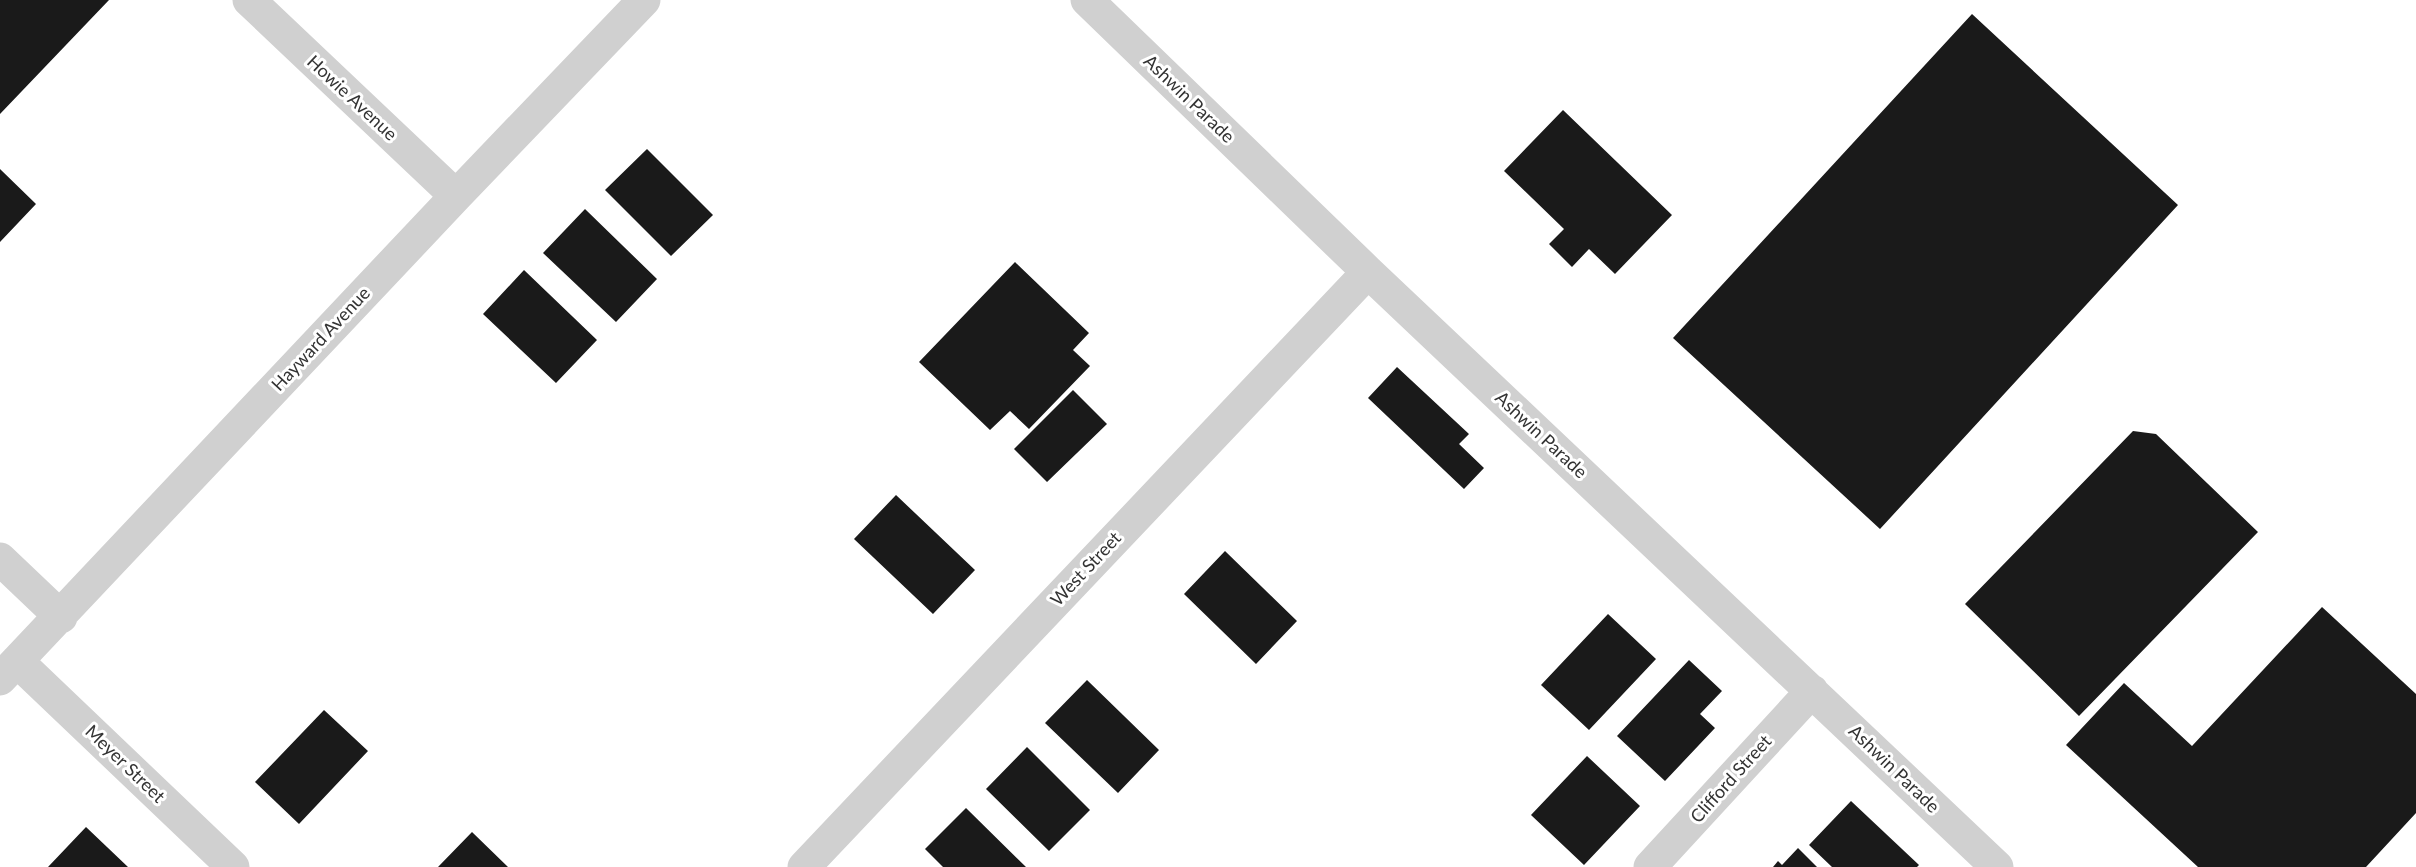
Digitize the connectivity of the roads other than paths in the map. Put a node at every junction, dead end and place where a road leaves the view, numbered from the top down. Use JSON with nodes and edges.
{"nodes":[{"id":1,"x":249,"y":0,"type":"edge"},
{"id":2,"x":644,"y":0,"type":"edge"},
{"id":3,"x":1087,"y":0,"type":"edge"},
{"id":4,"x":456,"y":196,"type":"junction"},
{"id":5,"x":1368,"y":272,"type":"junction"},
{"id":6,"x":0,"y":559,"type":"edge"},
{"id":7,"x":61,"y":617,"type":"junction"},
{"id":8,"x":9,"y":670,"type":"edge"},
{"id":9,"x":1812,"y":691,"type":"junction"},
{"id":10,"x":233,"y":867,"type":"edge"},
{"id":11,"x":804,"y":867,"type":"edge"},
{"id":12,"x":1650,"y":867,"type":"edge"},
{"id":13,"x":1997,"y":867,"type":"edge"}],
"edges":[{"from":1,"to":4,"type":"street","name":"Howie Avenue"},
{"from":2,"to":4,"type":"street","name":"Hayward Avenue"},
{"from":3,"to":5,"type":"street","name":"Ashwin Parade"},
{"from":4,"to":7,"type":"street","name":"Hayward Avenue"},
{"from":5,"to":9,"type":"street","name":"Ashwin Parade"},
{"from":5,"to":11,"type":"street","name":"West Street"},
{"from":6,"to":7,"type":"street"},
{"from":7,"to":8,"type":"street","name":"Hayward Avenue"},
{"from":8,"to":10,"type":"street","name":"Meyer Street"},
{"from":9,"to":12,"type":"street","name":"Clifford Street"},
{"from":9,"to":13,"type":"street","name":"Ashwin Parade"}]}
